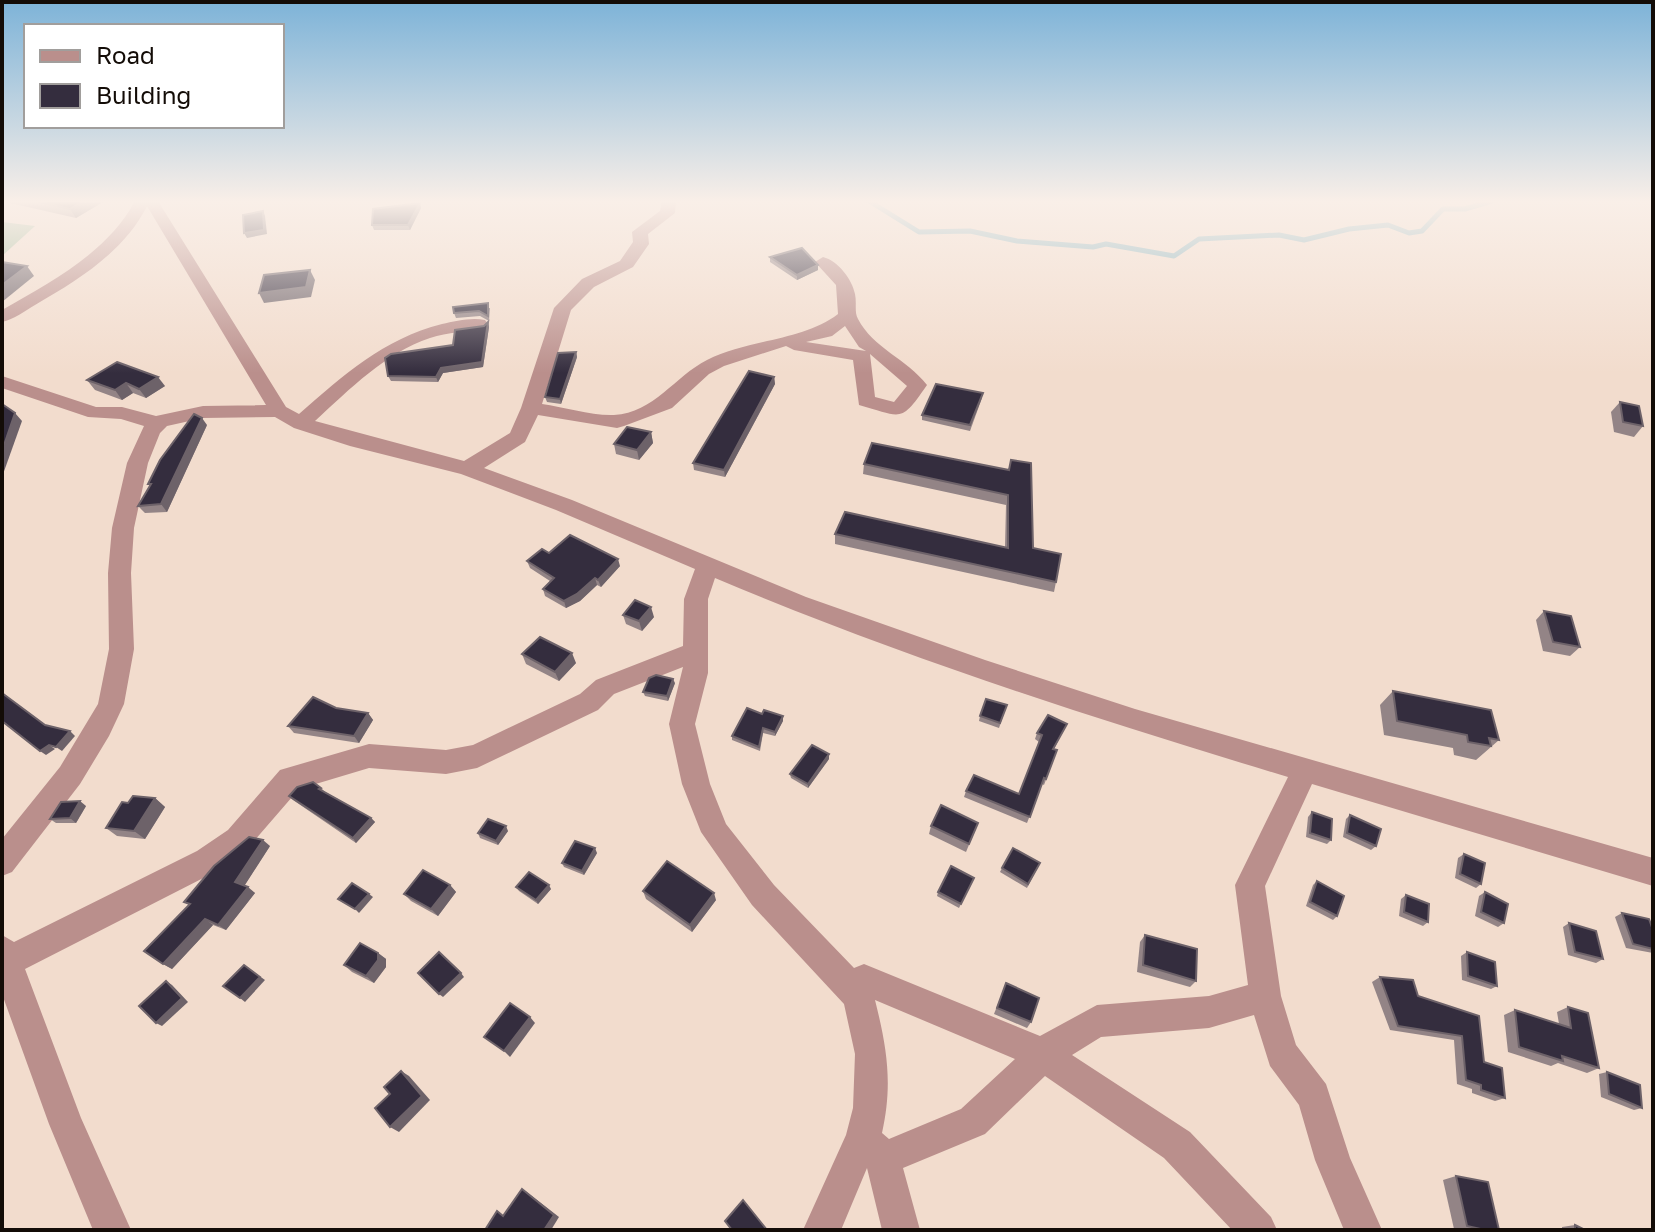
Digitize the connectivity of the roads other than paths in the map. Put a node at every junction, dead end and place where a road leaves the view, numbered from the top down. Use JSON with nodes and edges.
{"nodes":[{"id":1,"x":91,"y":258,"type":"edge"},
{"id":2,"x":186,"y":258,"type":"edge"},
{"id":3,"x":630,"y":258,"type":"edge"},
{"id":4,"x":823,"y":262,"type":"dead end"},
{"id":5,"x":847,"y":316,"type":"junction"},
{"id":6,"x":2,"y":317,"type":"edge"},
{"id":7,"x":479,"y":324,"type":"edge"},
{"id":8,"x":782,"y":342,"type":"junction"},
{"id":9,"x":862,"y":356,"type":"junction"},
{"id":10,"x":890,"y":359,"type":"junction"},
{"id":11,"x":2,"y":382,"type":"edge"},
{"id":12,"x":531,"y":408,"type":"junction"},
{"id":13,"x":279,"y":411,"type":"junction"},
{"id":14,"x":157,"y":423,"type":"junction"},
{"id":15,"x":301,"y":423,"type":"junction"},
{"id":16,"x":467,"y":469,"type":"junction"},
{"id":17,"x":709,"y":564,"type":"junction"},
{"id":18,"x":696,"y":651,"type":"junction"},
{"id":19,"x":1305,"y":771,"type":"junction"},
{"id":20,"x":2,"y":862,"type":"edge"},
{"id":21,"x":1653,"y":872,"type":"edge"},
{"id":22,"x":3,"y":959,"type":"edge"},
{"id":23,"x":864,"y":980,"type":"dead end"},
{"id":24,"x":1265,"y":996,"type":"junction"},
{"id":25,"x":1042,"y":1054,"type":"junction"},
{"id":26,"x":873,"y":1148,"type":"junction"},
{"id":27,"x":112,"y":1230,"type":"edge"},
{"id":28,"x":822,"y":1230,"type":"edge"},
{"id":29,"x":901,"y":1230,"type":"edge"},
{"id":30,"x":1258,"y":1230,"type":"edge"},
{"id":31,"x":1363,"y":1230,"type":"edge"}],
"edges":[{"from":1,"to":6,"type":"street"},
{"from":2,"to":13,"type":"street"},
{"from":3,"to":12,"type":"street"},
{"from":4,"to":5,"type":"street"},
{"from":5,"to":8,"type":"street"},
{"from":5,"to":10,"type":"street"},
{"from":7,"to":15,"type":"street"},
{"from":8,"to":9,"type":"street"},
{"from":8,"to":12,"type":"street"},
{"from":9,"to":10,"type":"street"},
{"from":9,"to":10,"type":"street"},
{"from":11,"to":14,"type":"street"},
{"from":12,"to":16,"type":"street"},
{"from":13,"to":14,"type":"street"},
{"from":13,"to":15,"type":"street"},
{"from":14,"to":20,"type":"street"},
{"from":15,"to":16,"type":"street"},
{"from":16,"to":17,"type":"street"},
{"from":17,"to":18,"type":"street"},
{"from":17,"to":19,"type":"street"},
{"from":18,"to":22,"type":"street"},
{"from":18,"to":26,"type":"street"},
{"from":19,"to":21,"type":"street"},
{"from":19,"to":24,"type":"street"},
{"from":22,"to":27,"type":"street"},
{"from":23,"to":25,"type":"street"},
{"from":24,"to":25,"type":"street"},
{"from":24,"to":31,"type":"street"},
{"from":25,"to":26,"type":"street"},
{"from":25,"to":30,"type":"street"},
{"from":26,"to":28,"type":"street"},
{"from":26,"to":29,"type":"street"}]}
